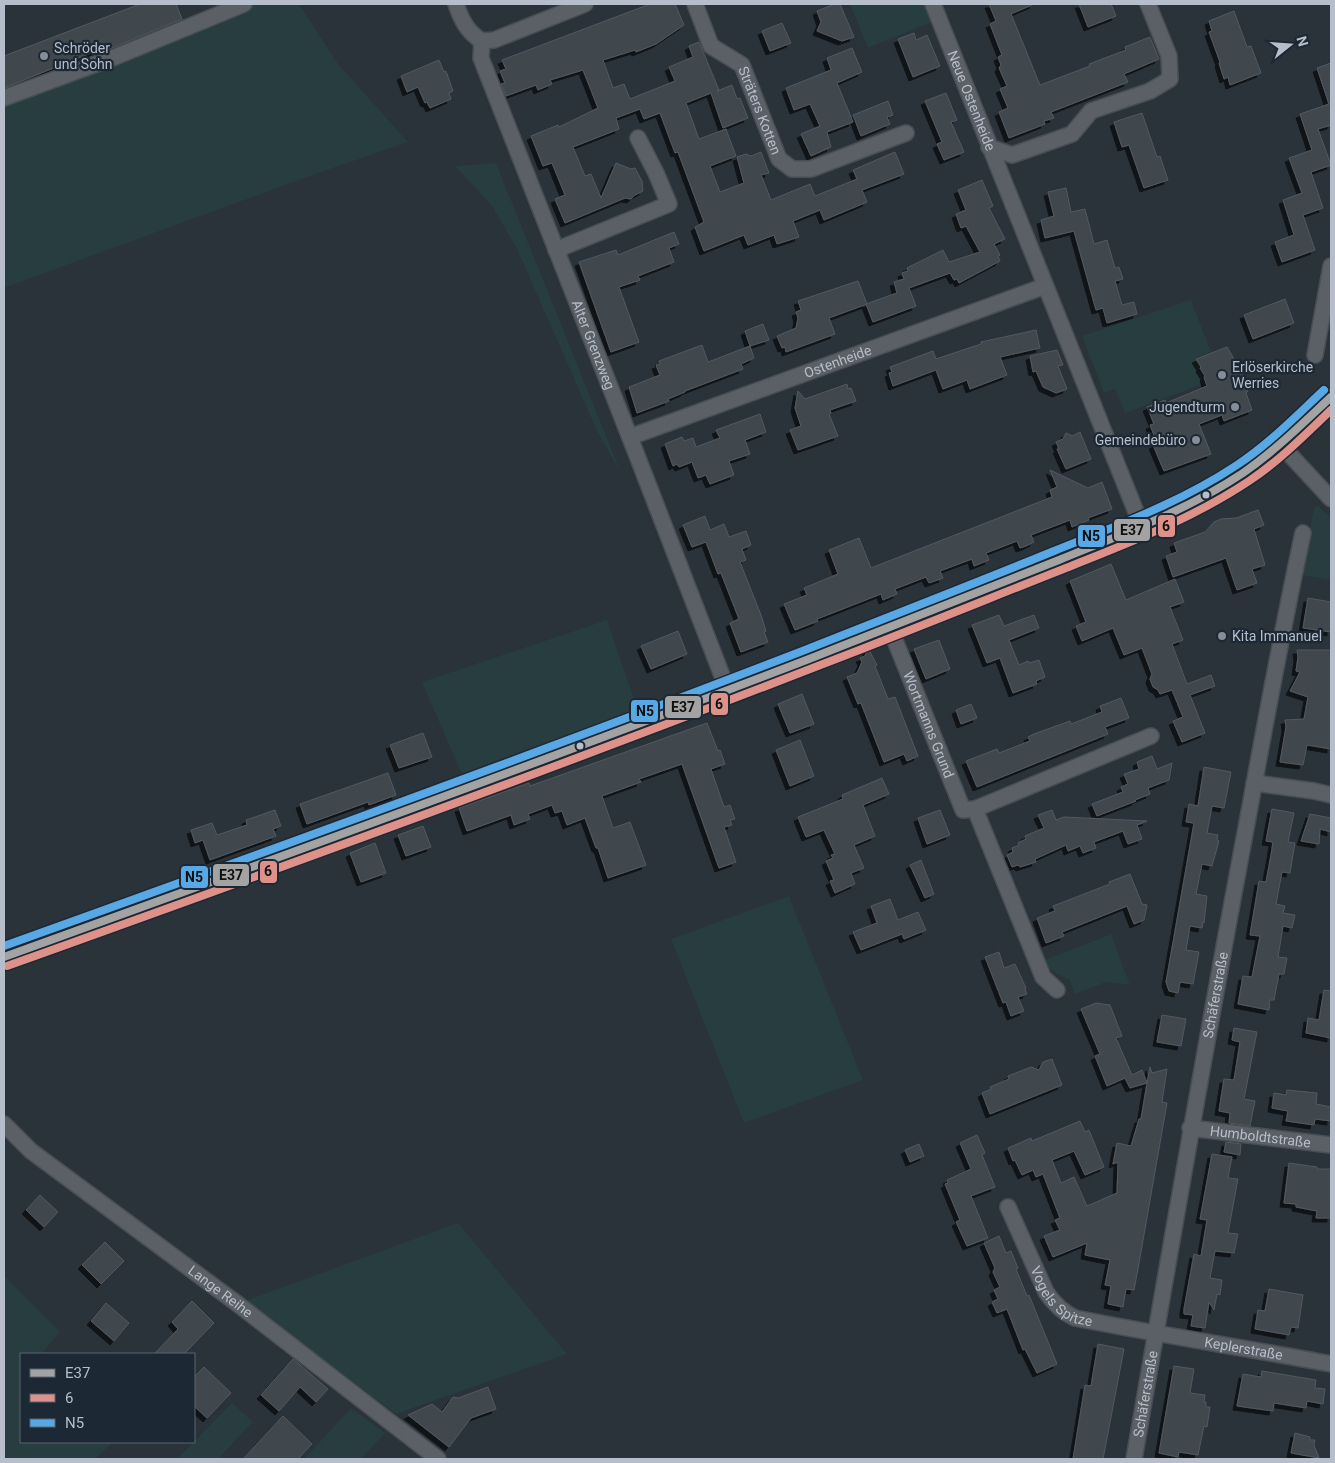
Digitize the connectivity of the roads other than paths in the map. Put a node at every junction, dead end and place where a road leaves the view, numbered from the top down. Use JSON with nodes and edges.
{"nodes":[{"id":1,"x":244,"y":4,"type":"edge"},
{"id":2,"x":456,"y":4,"type":"edge"},
{"id":3,"x":585,"y":4,"type":"edge"},
{"id":4,"x":695,"y":4,"type":"edge"},
{"id":5,"x":933,"y":4,"type":"edge"},
{"id":6,"x":1148,"y":4,"type":"edge"},
{"id":7,"x":482,"y":41,"type":"junction"},
{"id":8,"x":4,"y":98,"type":"edge"},
{"id":9,"x":906,"y":133,"type":"dead end"},
{"id":10,"x":638,"y":138,"type":"dead end"},
{"id":11,"x":989,"y":147,"type":"junction"},
{"id":12,"x":556,"y":250,"type":"junction"},
{"id":13,"x":1331,"y":266,"type":"edge"},
{"id":14,"x":1045,"y":286,"type":"junction"},
{"id":15,"x":1315,"y":355,"type":"dead end"},
{"id":16,"x":1331,"y":397,"type":"edge"},
{"id":17,"x":630,"y":437,"type":"junction"},
{"id":18,"x":1280,"y":444,"type":"junction"},
{"id":19,"x":1331,"y":499,"type":"edge"},
{"id":20,"x":1142,"y":527,"type":"junction"},
{"id":21,"x":1303,"y":533,"type":"dead end"},
{"id":22,"x":890,"y":628,"type":"junction"},
{"id":23,"x":728,"y":691,"type":"junction"},
{"id":24,"x":1151,"y":736,"type":"dead end"},
{"id":25,"x":1254,"y":783,"type":"junction"},
{"id":26,"x":1331,"y":796,"type":"edge"},
{"id":27,"x":976,"y":809,"type":"junction"},
{"id":28,"x":4,"y":957,"type":"edge"},
{"id":29,"x":1057,"y":990,"type":"dead end"},
{"id":30,"x":4,"y":1124,"type":"edge"},
{"id":31,"x":1190,"y":1128,"type":"junction"},
{"id":32,"x":1331,"y":1144,"type":"edge"},
{"id":33,"x":1008,"y":1207,"type":"dead end"},
{"id":34,"x":1156,"y":1334,"type":"junction"},
{"id":35,"x":1331,"y":1364,"type":"edge"},
{"id":36,"x":438,"y":1459,"type":"edge"},
{"id":37,"x":1134,"y":1459,"type":"edge"}],
"edges":[{"from":1,"to":8,"type":"street"},
{"from":2,"to":7,"type":"street"},
{"from":3,"to":7,"type":"street"},
{"from":4,"to":9,"type":"street","name":"Sträters Kotten"},
{"from":5,"to":11,"type":"street","name":"Neue Ostenheide"},
{"from":6,"to":11,"type":"street"},
{"from":7,"to":12,"type":"street","name":"Alter Grenzweg"},
{"from":10,"to":12,"type":"street"},
{"from":11,"to":14,"type":"street","name":"Neue Ostenheide"},
{"from":12,"to":17,"type":"street","name":"Alter Grenzweg"},
{"from":13,"to":15,"type":"street"},
{"from":14,"to":17,"type":"street","name":"Ostenheide"},
{"from":14,"to":20,"type":"street"},
{"from":16,"to":18,"type":"street"},
{"from":17,"to":23,"type":"street","name":"Alter Grenzweg"},
{"from":18,"to":19,"type":"street"},
{"from":18,"to":20,"type":"street"},
{"from":20,"to":22,"type":"street"},
{"from":21,"to":25,"type":"street","name":"Schäferstraße"},
{"from":22,"to":23,"type":"street"},
{"from":22,"to":27,"type":"street","name":"Wortmanns Grund"},
{"from":23,"to":28,"type":"street"},
{"from":24,"to":27,"type":"street"},
{"from":25,"to":26,"type":"street"},
{"from":25,"to":31,"type":"street","name":"Schäferstraße"},
{"from":27,"to":29,"type":"street"},
{"from":30,"to":36,"type":"street","name":"Lange Reihe"},
{"from":31,"to":32,"type":"street","name":"Humboldtstraße"},
{"from":31,"to":34,"type":"street","name":"Schäferstraße"},
{"from":33,"to":34,"type":"street","name":"Vogels Spitze"},
{"from":34,"to":35,"type":"street","name":"Keplerstraße"},
{"from":34,"to":37,"type":"street","name":"Schäferstraße"}]}
